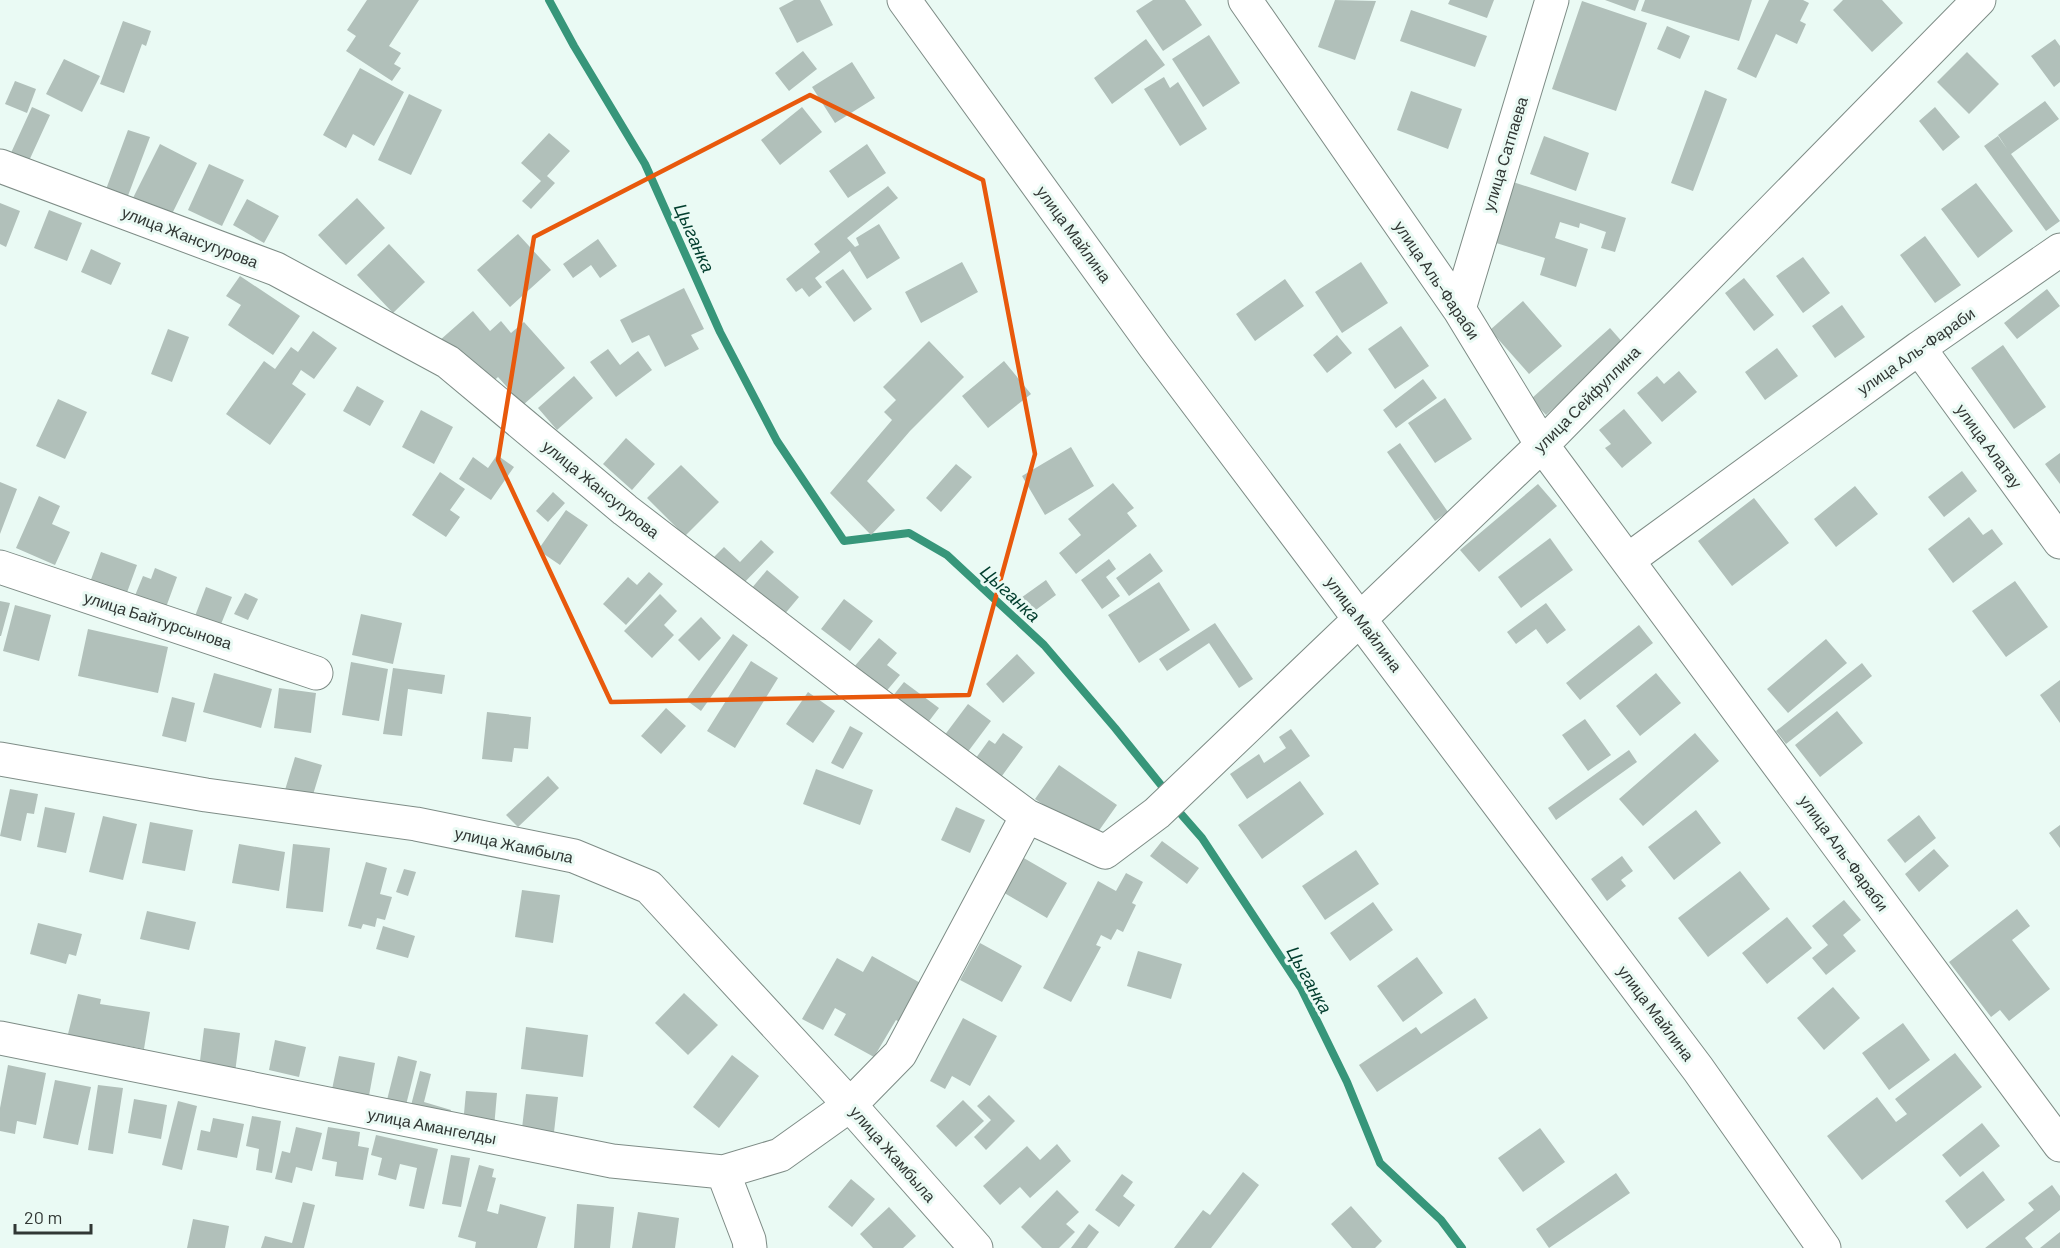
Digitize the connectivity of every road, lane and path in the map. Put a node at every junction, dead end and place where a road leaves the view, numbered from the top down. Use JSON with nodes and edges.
{"nodes":[{"id":1,"x":904,"y":0,"type":"edge"},
{"id":2,"x":1245,"y":0,"type":"edge"},
{"id":3,"x":1552,"y":0,"type":"edge"},
{"id":4,"x":1979,"y":0,"type":"edge"},
{"id":5,"x":0,"y":166,"type":"edge"},
{"id":6,"x":2060,"y":250,"type":"edge"},
{"id":7,"x":1459,"y":309,"type":"junction"},
{"id":8,"x":1919,"y":348,"type":"junction"},
{"id":9,"x":1542,"y":445,"type":"junction"},
{"id":10,"x":2060,"y":542,"type":"edge"},
{"id":11,"x":1628,"y":560,"type":"junction"},
{"id":12,"x":0,"y":567,"type":"edge"},
{"id":13,"x":1361,"y":620,"type":"junction"},
{"id":14,"x":316,"y":673,"type":"dead end"},
{"id":15,"x":0,"y":759,"type":"edge"},
{"id":16,"x":1157,"y":813,"type":"joint"},
{"id":17,"x":1027,"y":816,"type":"junction"},
{"id":18,"x":0,"y":1038,"type":"edge"},
{"id":19,"x":850,"y":1105,"type":"junction"},
{"id":20,"x":2059,"y":1140,"type":"edge"},
{"id":21,"x":723,"y":1172,"type":"junction"},
{"id":22,"x":750,"y":1248,"type":"edge"},
{"id":23,"x":976,"y":1248,"type":"edge"},
{"id":24,"x":1824,"y":1248,"type":"edge"}],
"edges":[{"from":1,"to":13,"type":"street","name":"улица Майлина"},
{"from":2,"to":7,"type":"street","name":"улица Аль-Фараби"},
{"from":3,"to":7,"type":"street","name":"улица Сатпаева"},
{"from":4,"to":9,"type":"street","name":"улица Сейфуллина"},
{"from":5,"to":17,"type":"street","name":"улица Жансугурова"},
{"from":6,"to":8,"type":"street","name":"улица Аль-Фараби"},
{"from":7,"to":9,"type":"street","name":"улица Аль-Фараби"},
{"from":8,"to":10,"type":"street","name":"улица Алатау"},
{"from":8,"to":11,"type":"street","name":"улица Аль-Фараби"},
{"from":9,"to":11,"type":"street","name":"улица Аль-Фараби"},
{"from":9,"to":13,"type":"street","name":"улица Сейфуллина"},
{"from":11,"to":20,"type":"street","name":"улица Аль-Фараби"},
{"from":12,"to":14,"type":"street","name":"улица Байтурсынова"},
{"from":13,"to":16,"type":"street","name":"улица Сейфуллина"},
{"from":13,"to":24,"type":"street","name":"улица Майлина"},
{"from":15,"to":19,"type":"street","name":"улица Жамбыла"},
{"from":16,"to":17,"type":"street","name":"улица Жансугурова"},
{"from":17,"to":19,"type":"street","name":"улица Амангелды"},
{"from":18,"to":21,"type":"street","name":"улица Амангелды"},
{"from":19,"to":21,"type":"street","name":"улица Амангелды"},
{"from":19,"to":23,"type":"street","name":"улица Жамбыла"},
{"from":21,"to":22,"type":"street"}]}
